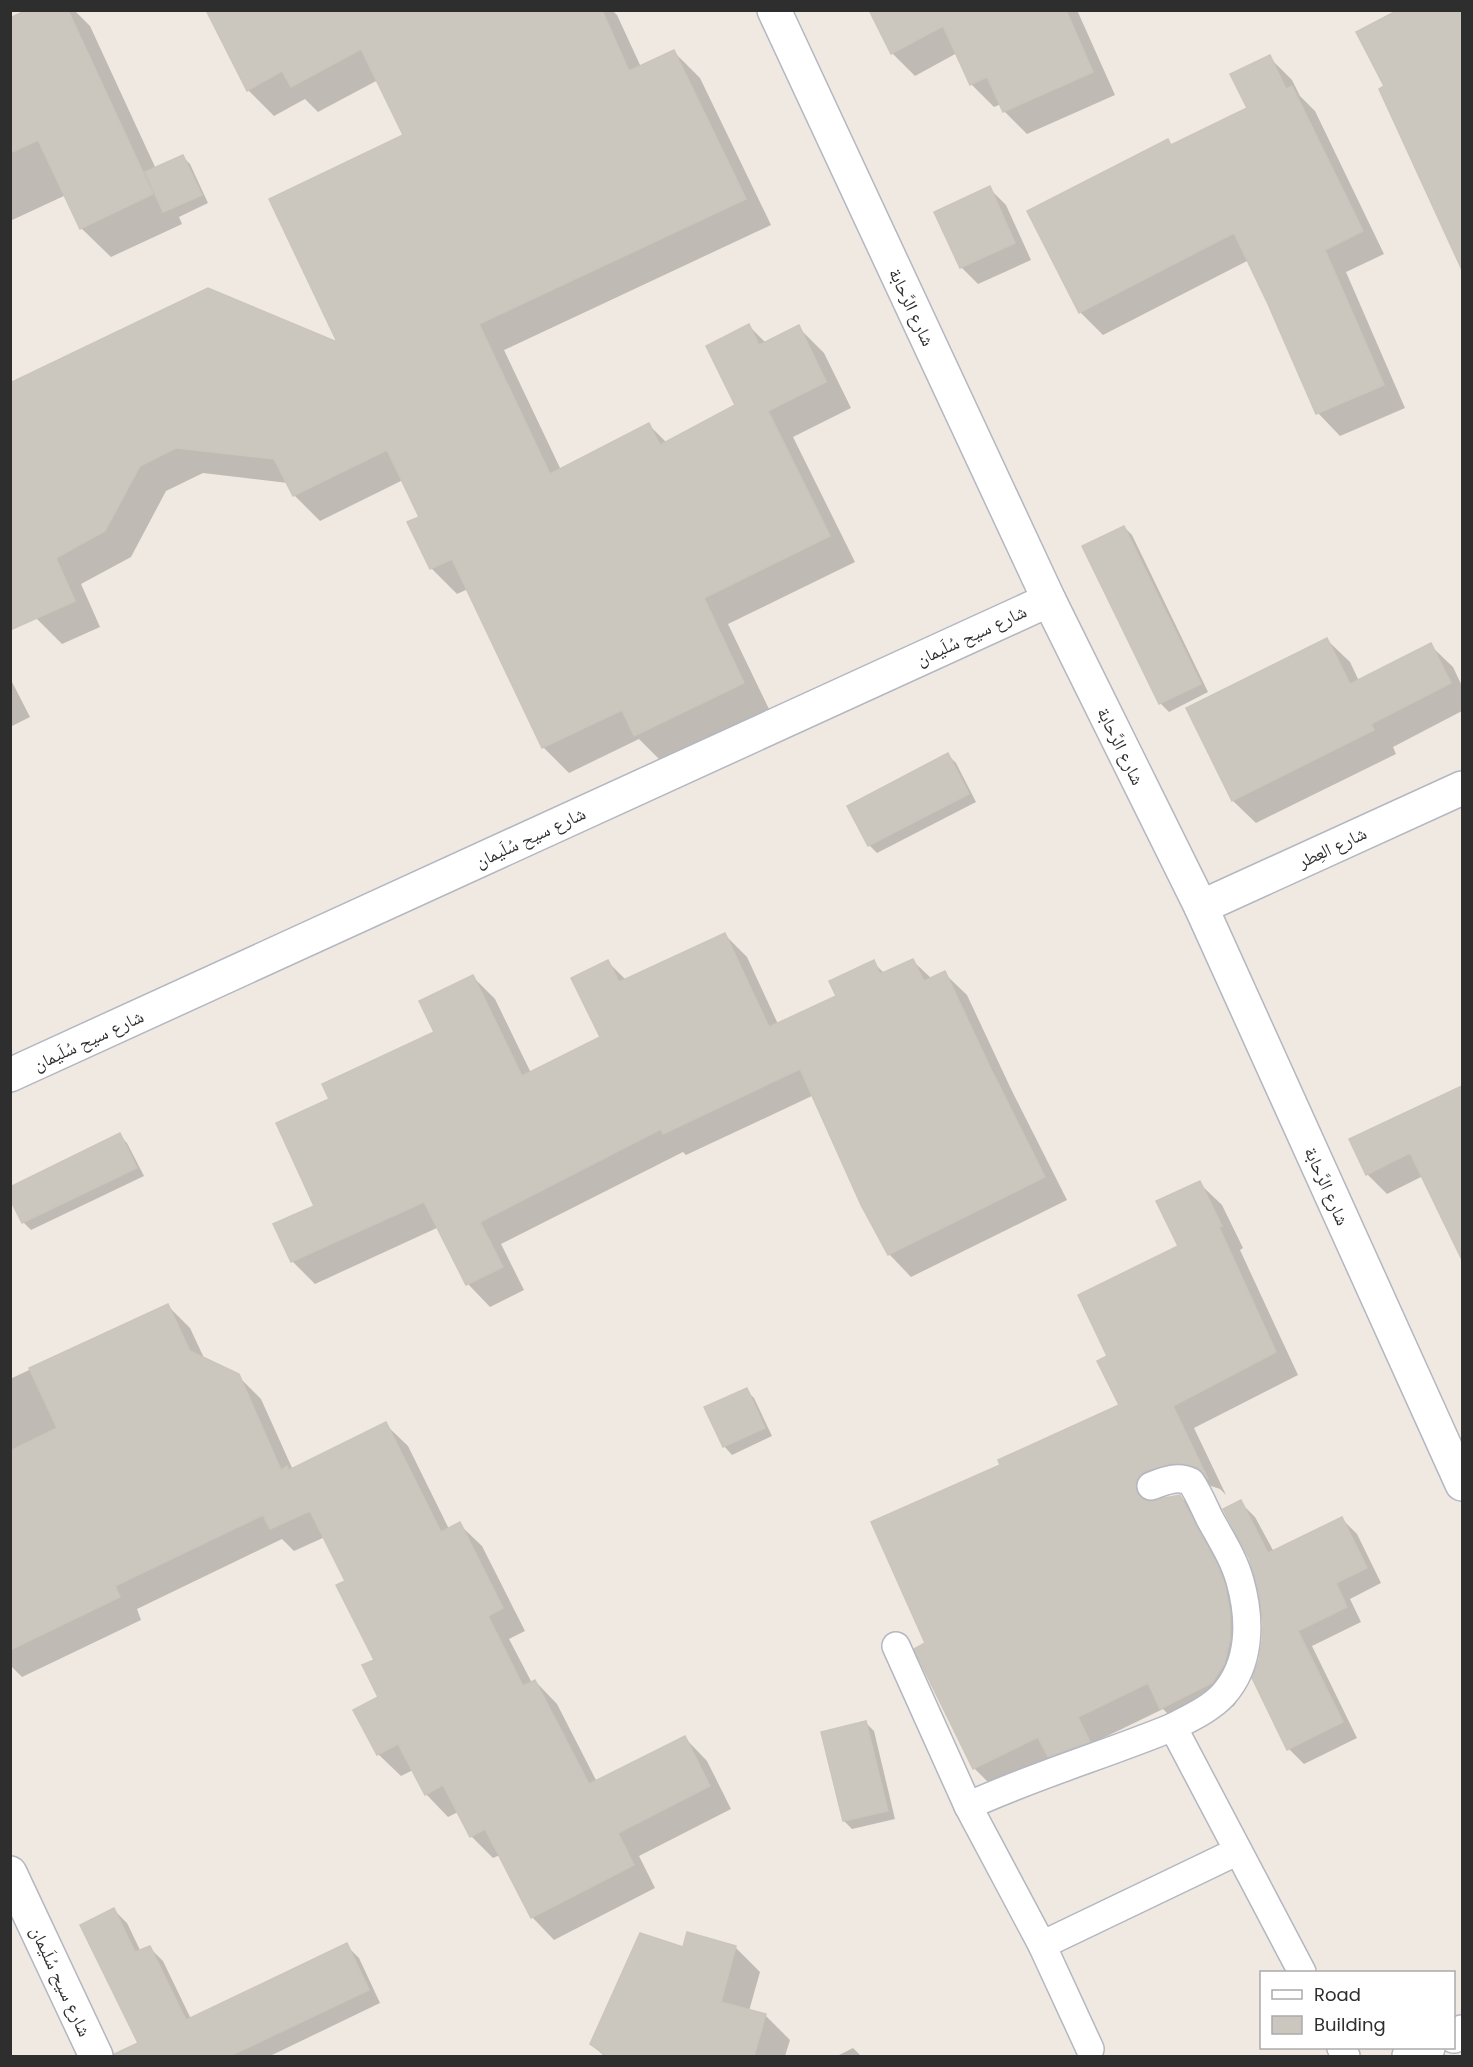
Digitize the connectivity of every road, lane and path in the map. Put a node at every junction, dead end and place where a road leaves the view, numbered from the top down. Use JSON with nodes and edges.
{"nodes":[{"id":1,"x":774,"y":10,"type":"edge"},
{"id":2,"x":1048,"y":600,"type":"junction"},
{"id":3,"x":1462,"y":788,"type":"edge"},
{"id":4,"x":1201,"y":907,"type":"junction"},
{"id":5,"x":10,"y":1075,"type":"edge"},
{"id":6,"x":1462,"y":1484,"type":"edge"},
{"id":7,"x":1151,"y":1486,"type":"dead end"},
{"id":8,"x":896,"y":1646,"type":"dead end"},
{"id":9,"x":1173,"y":1727,"type":"junction"},
{"id":10,"x":968,"y":1806,"type":"junction"},
{"id":11,"x":1238,"y":1851,"type":"junction"},
{"id":12,"x":10,"y":1873,"type":"edge"},
{"id":13,"x":1042,"y":1945,"type":"junction"},
{"id":14,"x":1301,"y":1971,"type":"edge"},
{"id":15,"x":1090,"y":2049,"type":"dead end"},
{"id":16,"x":1426,"y":2049,"type":"edge"},
{"id":17,"x":96,"y":2056,"type":"edge"},
{"id":18,"x":1409,"y":2056,"type":"edge"}],
"edges":[{"from":1,"to":2,"type":"street","name":"شارع الرَّحابة"},
{"from":2,"to":4,"type":"street","name":"شارع الرَّحابة"},
{"from":2,"to":5,"type":"street","name":"شارع سيح سُلَيمان"},
{"from":3,"to":4,"type":"street","name":"شارع العِطر"},
{"from":4,"to":6,"type":"street","name":"شارع الرَّحابة"},
{"from":7,"to":9,"type":"lane"},
{"from":8,"to":10,"type":"lane"},
{"from":9,"to":10,"type":"lane"},
{"from":9,"to":11,"type":"lane"},
{"from":10,"to":13,"type":"lane"},
{"from":11,"to":13,"type":"lane"},
{"from":11,"to":14,"type":"lane"},
{"from":12,"to":17,"type":"street","name":"شارع سيح سُلَيمان"},
{"from":13,"to":15,"type":"lane"},
{"from":16,"to":18,"type":"street"}]}
